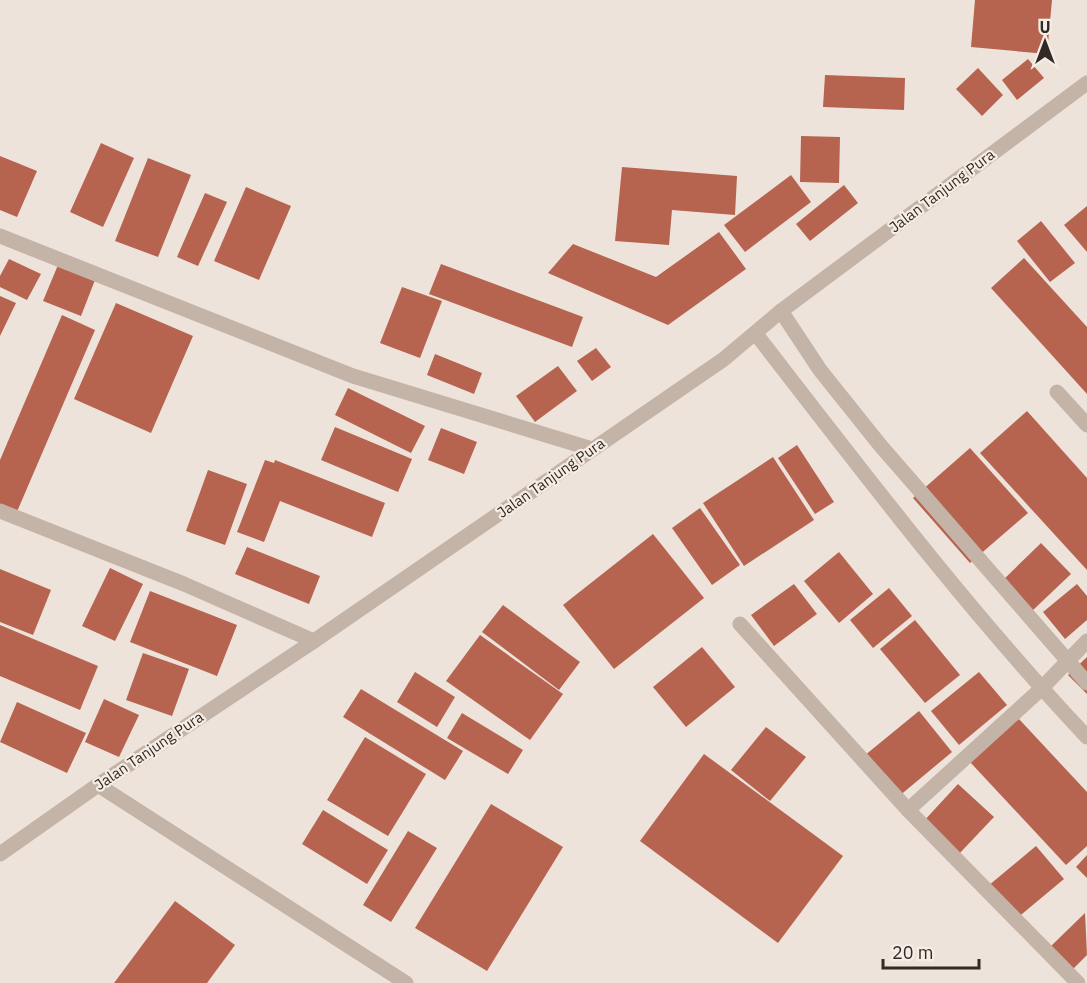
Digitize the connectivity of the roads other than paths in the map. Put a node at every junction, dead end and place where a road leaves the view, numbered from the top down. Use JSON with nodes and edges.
{"nodes":[{"id":1,"x":1087,"y":83,"type":"edge"},
{"id":2,"x":0,"y":236,"type":"edge"},
{"id":3,"x":781,"y":311,"type":"junction"},
{"id":4,"x":756,"y":334,"type":"junction"},
{"id":5,"x":1057,"y":392,"type":"dead end"},
{"id":6,"x":1087,"y":425,"type":"edge"},
{"id":7,"x":592,"y":449,"type":"junction"},
{"id":8,"x":0,"y":511,"type":"edge"},
{"id":9,"x":740,"y":624,"type":"dead end"},
{"id":10,"x":314,"y":641,"type":"junction"},
{"id":11,"x":1087,"y":641,"type":"edge"},
{"id":12,"x":1066,"y":660,"type":"junction"},
{"id":13,"x":1087,"y":683,"type":"edge"},
{"id":14,"x":1041,"y":688,"type":"junction"},
{"id":15,"x":1087,"y":737,"type":"edge"},
{"id":16,"x":98,"y":785,"type":"junction"},
{"id":17,"x":908,"y":810,"type":"junction"},
{"id":18,"x":0,"y":854,"type":"edge"},
{"id":19,"x":406,"y":983,"type":"edge"},
{"id":20,"x":1078,"y":983,"type":"edge"}],
"edges":[{"from":1,"to":3,"type":"street","name":"Jalan Tanjung Pura"},
{"from":2,"to":7,"type":"street"},
{"from":3,"to":4,"type":"street","name":"Jalan Tanjung Pura"},
{"from":3,"to":12,"type":"street"},
{"from":4,"to":7,"type":"street","name":"Jalan Tanjung Pura"},
{"from":4,"to":14,"type":"street"},
{"from":5,"to":6,"type":"street"},
{"from":7,"to":10,"type":"street","name":"Jalan Tanjung Pura"},
{"from":8,"to":10,"type":"street"},
{"from":9,"to":17,"type":"street"},
{"from":10,"to":16,"type":"street","name":"Jalan Tanjung Pura"},
{"from":11,"to":12,"type":"street"},
{"from":12,"to":13,"type":"street"},
{"from":12,"to":14,"type":"street"},
{"from":14,"to":15,"type":"street"},
{"from":14,"to":17,"type":"street"},
{"from":16,"to":18,"type":"street","name":"Jalan Tanjung Pura"},
{"from":16,"to":19,"type":"street"},
{"from":17,"to":20,"type":"street"}]}
